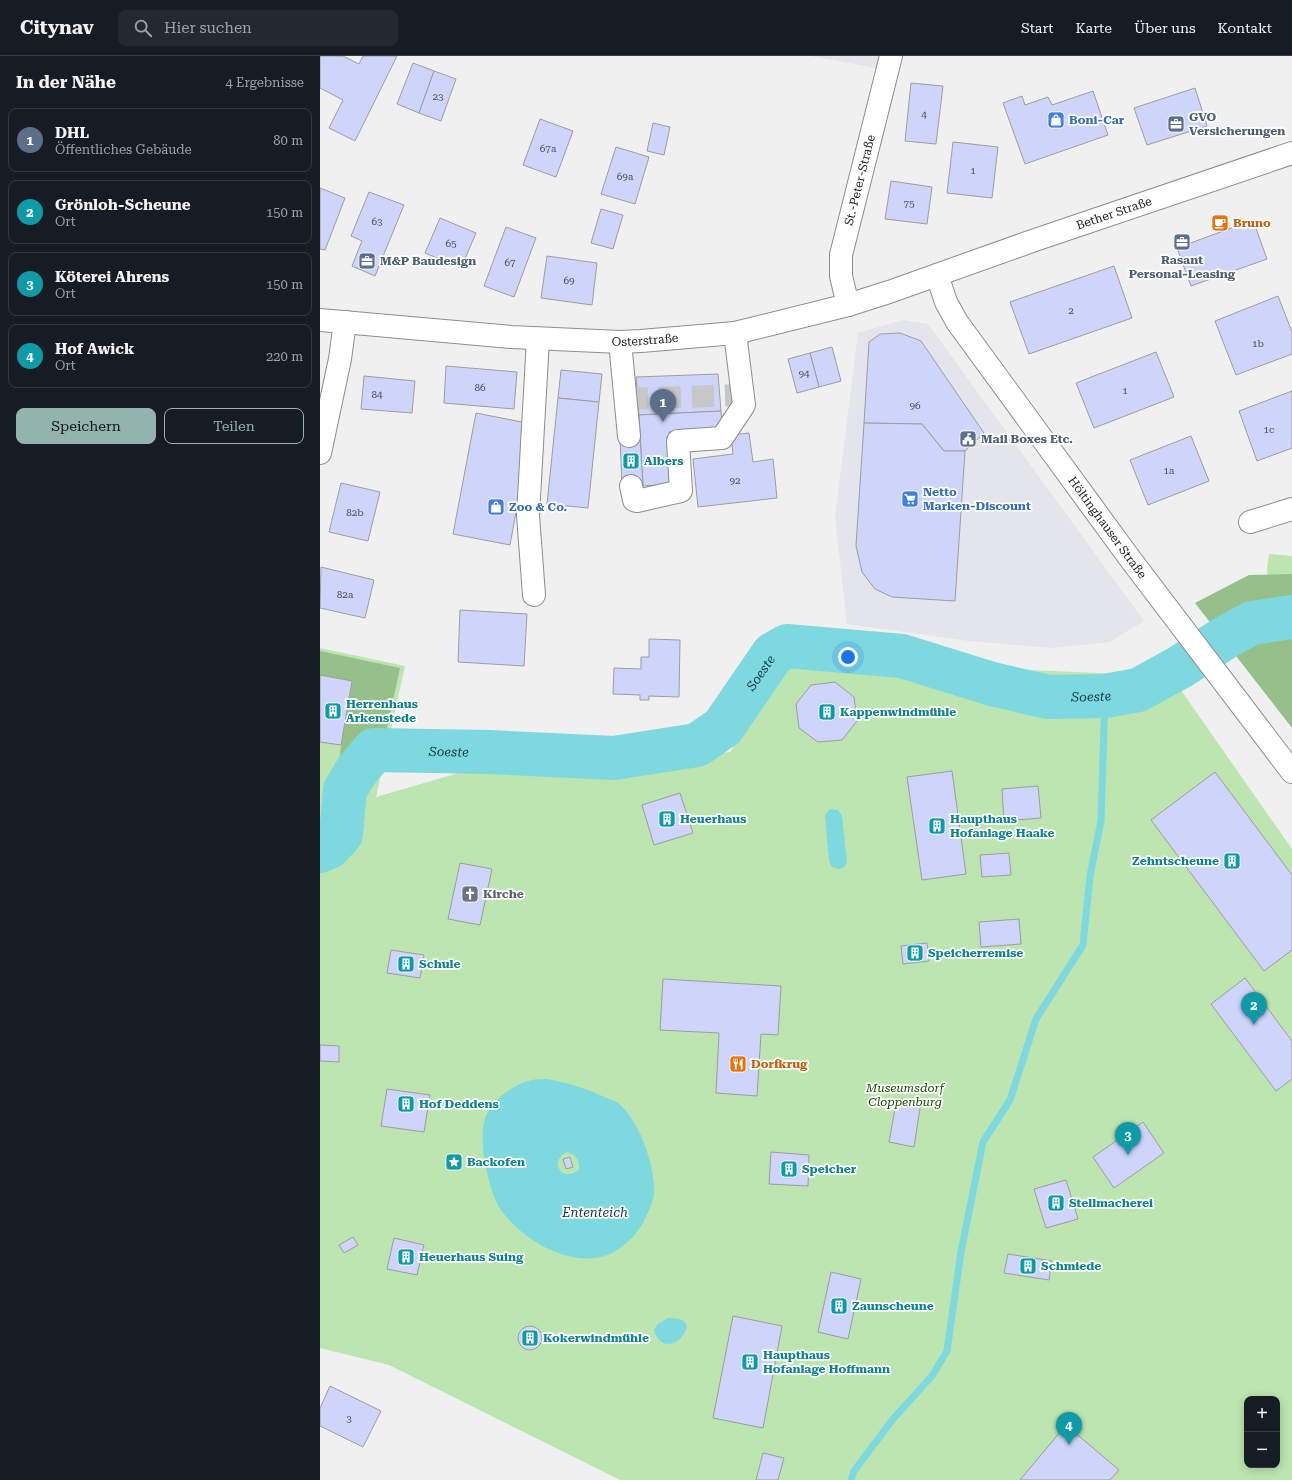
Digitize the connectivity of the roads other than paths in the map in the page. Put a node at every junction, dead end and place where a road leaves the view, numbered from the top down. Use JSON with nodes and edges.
{"nodes":[{"id":1,"x":891,"y":56,"type":"edge"},
{"id":2,"x":1292,"y":153,"type":"edge"},
{"id":3,"x":937,"y":275,"type":"junction"},
{"id":4,"x":848,"y":305,"type":"junction"},
{"id":5,"x":320,"y":320,"type":"edge"},
{"id":6,"x":345,"y":322,"type":"junction"},
{"id":7,"x":735,"y":333,"type":"junction"},
{"id":8,"x":538,"y":339,"type":"junction"},
{"id":9,"x":620,"y":342,"type":"junction"},
{"id":10,"x":629,"y":436,"type":"dead end"},
{"id":11,"x":320,"y":453,"type":"edge"},
{"id":12,"x":631,"y":486,"type":"dead end"},
{"id":13,"x":1292,"y":509,"type":"edge"},
{"id":14,"x":1250,"y":522,"type":"dead end"},
{"id":15,"x":534,"y":595,"type":"dead end"},
{"id":16,"x":1292,"y":772,"type":"edge"}],
"edges":[{"from":1,"to":4,"type":"street","name":"St.-Peter-Straße"},
{"from":2,"to":3,"type":"street","name":"Bether Straße"},
{"from":3,"to":4,"type":"street","name":"Osterstraße"},
{"from":3,"to":16,"type":"street","name":"Höltinghauser Straße"},
{"from":4,"to":7,"type":"street","name":"Osterstraße"},
{"from":5,"to":6,"type":"street","name":"Osterstraße"},
{"from":6,"to":8,"type":"street","name":"Osterstraße"},
{"from":6,"to":11,"type":"street"},
{"from":7,"to":9,"type":"street","name":"Osterstraße"},
{"from":7,"to":12,"type":"street"},
{"from":8,"to":9,"type":"street","name":"Osterstraße"},
{"from":8,"to":15,"type":"street"},
{"from":9,"to":10,"type":"street"},
{"from":13,"to":14,"type":"street"}]}
